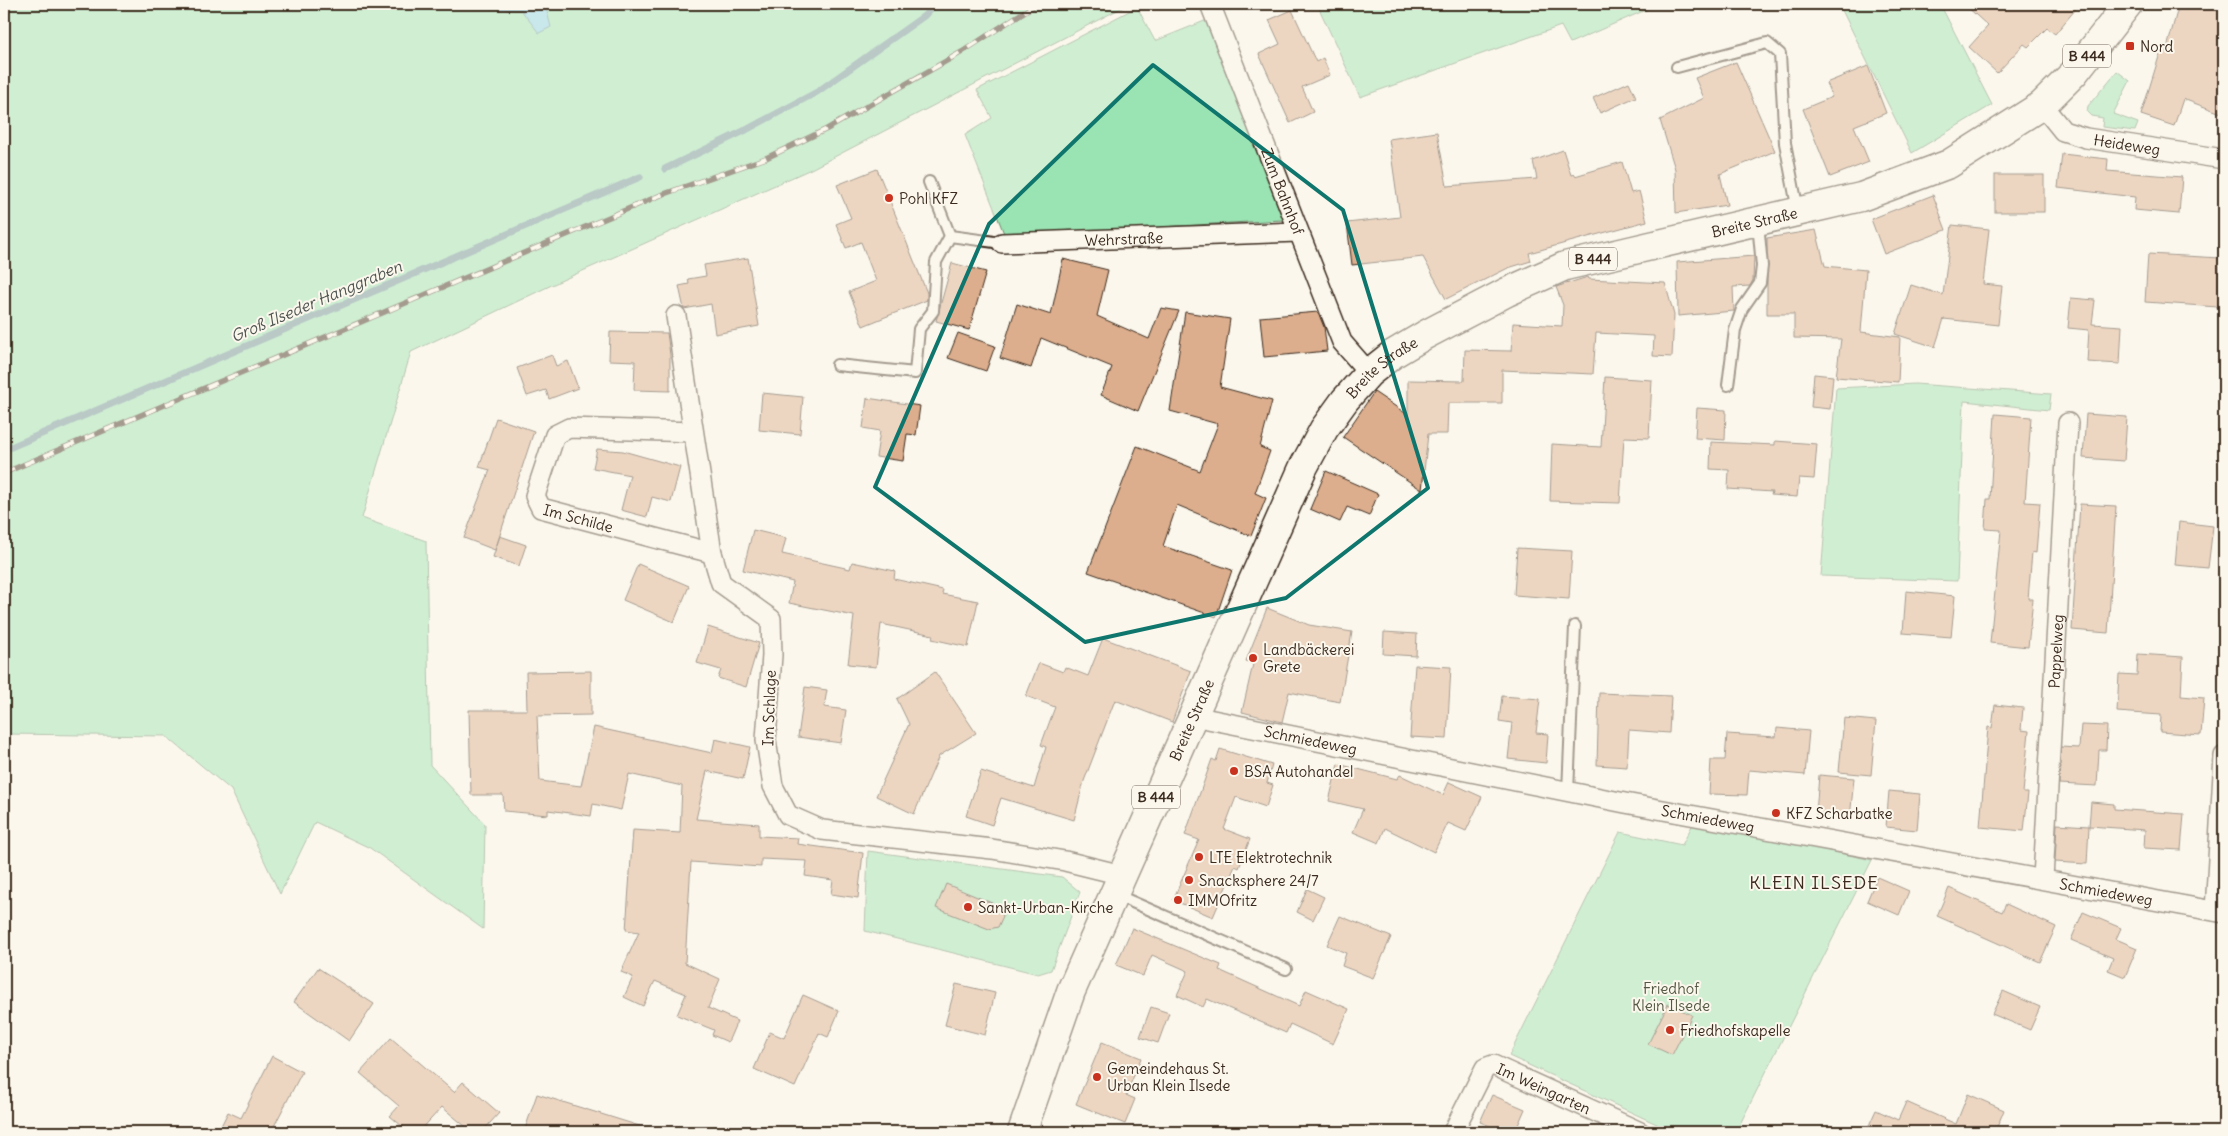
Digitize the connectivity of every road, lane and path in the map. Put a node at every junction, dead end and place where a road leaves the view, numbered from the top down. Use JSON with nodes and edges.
{"nodes":[{"id":1,"x":1210,"y":4,"type":"edge"},
{"id":2,"x":2128,"y":4,"type":"edge"},
{"id":3,"x":1677,"y":67,"type":"dead end"},
{"id":4,"x":2042,"y":105,"type":"junction"},
{"id":5,"x":2224,"y":159,"type":"edge"},
{"id":6,"x":929,"y":182,"type":"dead end"},
{"id":7,"x":1798,"y":212,"type":"junction"},
{"id":8,"x":1758,"y":222,"type":"junction"},
{"id":9,"x":1298,"y":232,"type":"junction"},
{"id":10,"x":950,"y":236,"type":"junction"},
{"id":11,"x":1002,"y":243,"type":"joint"},
{"id":12,"x":676,"y":316,"type":"dead end"},
{"id":13,"x":837,"y":365,"type":"dead end"},
{"id":14,"x":1369,"y":373,"type":"junction"},
{"id":15,"x":1728,"y":385,"type":"dead end"},
{"id":16,"x":2068,"y":424,"type":"dead end"},
{"id":17,"x":693,"y":432,"type":"junction"},
{"id":18,"x":712,"y":553,"type":"junction"},
{"id":19,"x":1575,"y":626,"type":"dead end"},
{"id":20,"x":1193,"y":716,"type":"junction"},
{"id":21,"x":2224,"y":756,"type":"edge"},
{"id":22,"x":1568,"y":792,"type":"junction"},
{"id":23,"x":2043,"y":879,"type":"junction"},
{"id":24,"x":1117,"y":884,"type":"junction"},
{"id":25,"x":2220,"y":912,"type":"edge"},
{"id":26,"x":1286,"y":969,"type":"dead end"},
{"id":27,"x":1022,"y":1132,"type":"edge"},
{"id":28,"x":1453,"y":1132,"type":"edge"},
{"id":29,"x":1640,"y":1132,"type":"edge"}],
"edges":[{"from":1,"to":9,"type":"street","name":"Zum Bahnhof"},
{"from":2,"to":4,"type":"main road","name":"Breite Straße","number":"B 444"},
{"from":3,"to":7,"type":"lane"},
{"from":4,"to":5,"type":"street","name":"Heideweg"},
{"from":4,"to":7,"type":"main road","name":"Breite Straße","number":"B 444"},
{"from":6,"to":10,"type":"lane"},
{"from":7,"to":8,"type":"main road","name":"Breite Straße","number":"B 444"},
{"from":8,"to":14,"type":"main road","name":"Breite Straße","number":"B 444"},
{"from":8,"to":15,"type":"lane"},
{"from":9,"to":11,"type":"street","name":"Wehrstraße"},
{"from":9,"to":14,"type":"street","name":"Zum Bahnhof"},
{"from":10,"to":11,"type":"lane","name":"Wehrstraße"},
{"from":10,"to":13,"type":"lane"},
{"from":12,"to":17,"type":"street","name":"Im Schlage"},
{"from":14,"to":20,"type":"main road","name":"Breite Straße","number":"B 444"},
{"from":16,"to":23,"type":"street","name":"Pappelweg"},
{"from":17,"to":18,"type":"street","name":"Im Schlage"},
{"from":17,"to":18,"type":"street","name":"Im Schilde"},
{"from":18,"to":24,"type":"street","name":"Im Schlage"},
{"from":19,"to":22,"type":"lane"},
{"from":20,"to":22,"type":"street","name":"Schmiedeweg"},
{"from":20,"to":24,"type":"main road","name":"Breite Straße","number":"B 444"},
{"from":21,"to":25,"type":"street"},
{"from":22,"to":23,"type":"street","name":"Schmiedeweg"},
{"from":23,"to":25,"type":"street","name":"Schmiedeweg"},
{"from":24,"to":26,"type":"lane"},
{"from":24,"to":27,"type":"main road","name":"Breite Straße","number":"B 444"},
{"from":28,"to":29,"type":"street","name":"Im Weingarten"}]}
